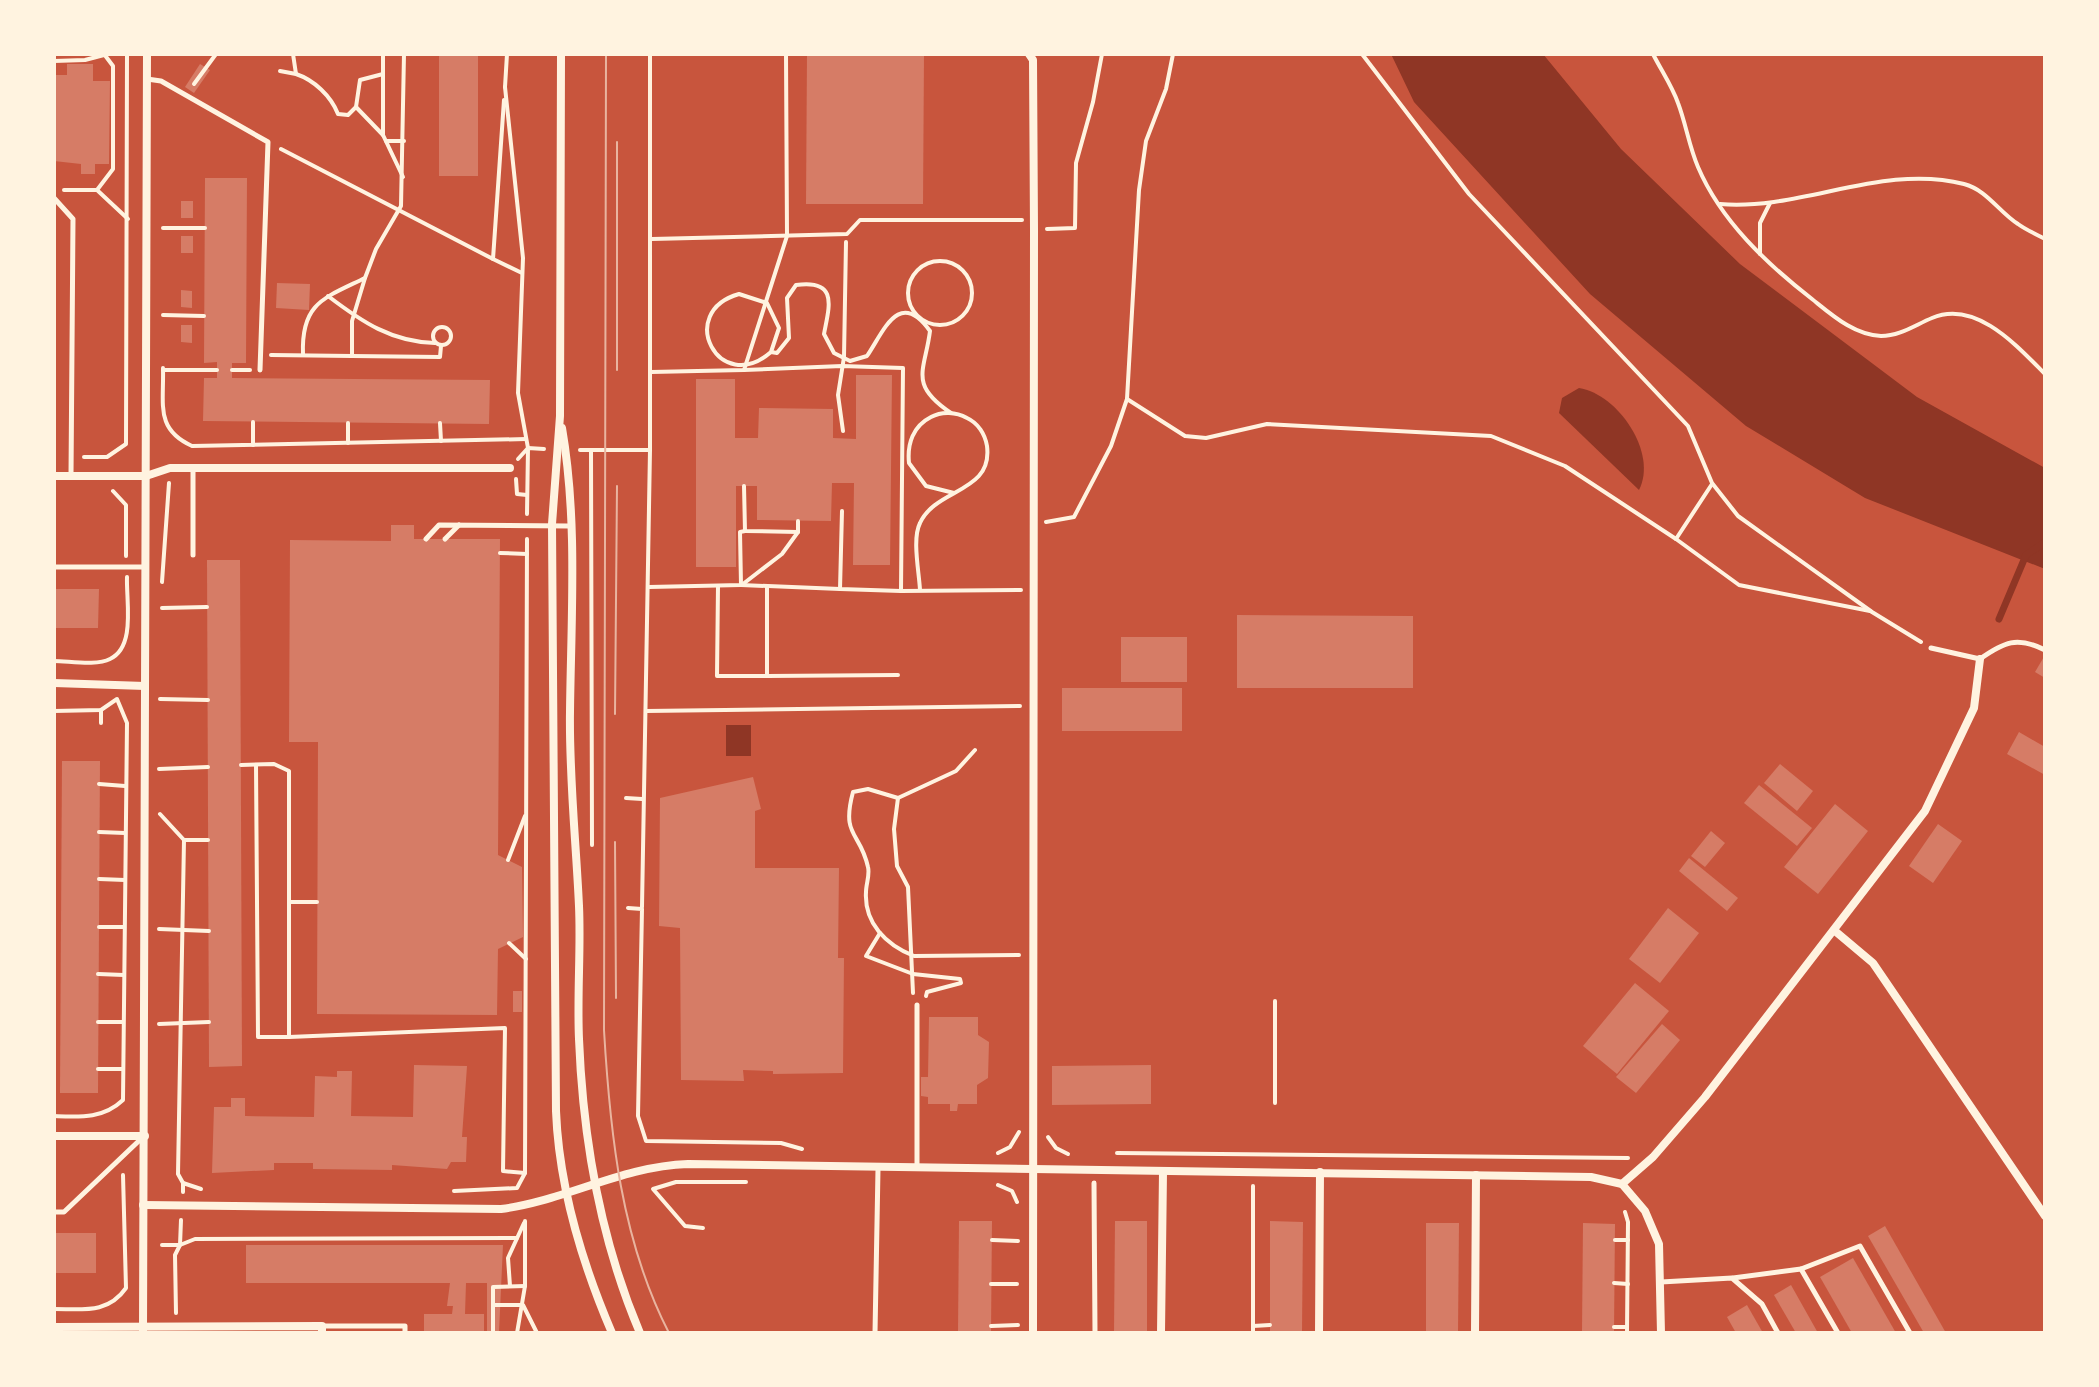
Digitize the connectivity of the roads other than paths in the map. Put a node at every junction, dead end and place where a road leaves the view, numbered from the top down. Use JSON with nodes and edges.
{"nodes":[{"id":1,"x":147,"y":54,"type":"edge"},
{"id":2,"x":561,"y":54,"type":"edge"},
{"id":3,"x":1029,"y":54,"type":"edge"},
{"id":4,"x":147,"y":79,"type":"junction"},
{"id":5,"x":54,"y":198,"type":"edge"},
{"id":6,"x":260,"y":370,"type":"road end"},
{"id":7,"x":560,"y":416,"type":"junction"},
{"id":8,"x":193,"y":468,"type":"junction"},
{"id":9,"x":510,"y":468,"type":"dead end"},
{"id":10,"x":54,"y":476,"type":"edge"},
{"id":11,"x":71,"y":476,"type":"junction"},
{"id":12,"x":146,"y":476,"type":"junction"},
{"id":13,"x":461,"y":524,"type":"junction"},
{"id":14,"x":552,"y":524,"type":"junction"},
{"id":15,"x":569,"y":526,"type":"junction"},
{"id":16,"x":426,"y":539,"type":"dead end"},
{"id":17,"x":445,"y":539,"type":"dead end"},
{"id":18,"x":193,"y":555,"type":"dead end"},
{"id":19,"x":54,"y":567,"type":"edge"},
{"id":20,"x":146,"y":567,"type":"junction"},
{"id":21,"x":1931,"y":648,"type":"road end"},
{"id":22,"x":2045,"y":650,"type":"edge"},
{"id":23,"x":1980,"y":659,"type":"junction"},
{"id":24,"x":54,"y":683,"type":"edge"},
{"id":25,"x":145,"y":686,"type":"junction"},
{"id":26,"x":1835,"y":931,"type":"junction"},
{"id":27,"x":920,"y":1005,"type":"road end"},
{"id":28,"x":54,"y":1136,"type":"edge"},
{"id":29,"x":145,"y":1136,"type":"junction"},
{"id":30,"x":878,"y":1169,"type":"junction"},
{"id":31,"x":917,"y":1169,"type":"junction"},
{"id":32,"x":1034,"y":1171,"type":"junction"},
{"id":33,"x":1163,"y":1172,"type":"junction"},
{"id":34,"x":1320,"y":1172,"type":"junction"},
{"id":35,"x":1476,"y":1175,"type":"junction"},
{"id":36,"x":1094,"y":1183,"type":"dead end"},
{"id":37,"x":593,"y":1184,"type":"junction"},
{"id":38,"x":1622,"y":1184,"type":"junction"},
{"id":39,"x":567,"y":1193,"type":"junction"},
{"id":40,"x":143,"y":1205,"type":"junction"},
{"id":41,"x":54,"y":1212,"type":"edge"},
{"id":42,"x":2045,"y":1216,"type":"edge"},
{"id":43,"x":1801,"y":1269,"type":"junction"},
{"id":44,"x":1732,"y":1278,"type":"junction"},
{"id":45,"x":1660,"y":1282,"type":"junction"},
{"id":46,"x":54,"y":1327,"type":"edge"},
{"id":47,"x":143,"y":1330,"type":"edge"},
{"id":48,"x":322,"y":1330,"type":"edge"},
{"id":49,"x":405,"y":1333,"type":"edge"},
{"id":50,"x":612,"y":1333,"type":"edge"},
{"id":51,"x":640,"y":1333,"type":"edge"},
{"id":52,"x":875,"y":1333,"type":"edge"},
{"id":53,"x":1033,"y":1333,"type":"edge"},
{"id":54,"x":1095,"y":1333,"type":"edge"},
{"id":55,"x":1161,"y":1333,"type":"edge"},
{"id":56,"x":1319,"y":1333,"type":"edge"},
{"id":57,"x":1475,"y":1333,"type":"edge"},
{"id":58,"x":1661,"y":1333,"type":"edge"},
{"id":59,"x":1778,"y":1333,"type":"edge"},
{"id":60,"x":1838,"y":1333,"type":"edge"},
{"id":61,"x":1910,"y":1333,"type":"edge"}],
"edges":[{"from":1,"to":4,"type":"street"},
{"from":2,"to":7,"type":"street"},
{"from":3,"to":32,"type":"street"},
{"from":4,"to":6,"type":"lane"},
{"from":4,"to":12,"type":"street"},
{"from":5,"to":11,"type":"lane"},
{"from":7,"to":14,"type":"street"},
{"from":7,"to":15,"type":"street"},
{"from":8,"to":9,"type":"street"},
{"from":8,"to":12,"type":"street"},
{"from":8,"to":18,"type":"lane"},
{"from":10,"to":11,"type":"street"},
{"from":11,"to":12,"type":"street"},
{"from":12,"to":20,"type":"street"},
{"from":13,"to":14,"type":"lane"},
{"from":13,"to":16,"type":"lane"},
{"from":13,"to":17,"type":"lane"},
{"from":14,"to":15,"type":"lane"},
{"from":14,"to":39,"type":"street"},
{"from":15,"to":37,"type":"street"},
{"from":19,"to":20,"type":"lane"},
{"from":20,"to":25,"type":"street"},
{"from":21,"to":23,"type":"lane"},
{"from":22,"to":23,"type":"lane"},
{"from":23,"to":26,"type":"street"},
{"from":24,"to":25,"type":"street"},
{"from":25,"to":29,"type":"street"},
{"from":26,"to":38,"type":"street"},
{"from":26,"to":42,"type":"street"},
{"from":27,"to":31,"type":"lane"},
{"from":28,"to":29,"type":"street"},
{"from":29,"to":40,"type":"street"},
{"from":29,"to":41,"type":"lane"},
{"from":30,"to":31,"type":"street"},
{"from":30,"to":37,"type":"street"},
{"from":30,"to":52,"type":"lane"},
{"from":31,"to":32,"type":"street"},
{"from":32,"to":33,"type":"street"},
{"from":32,"to":53,"type":"street"},
{"from":33,"to":34,"type":"street"},
{"from":33,"to":55,"type":"street"},
{"from":34,"to":35,"type":"street"},
{"from":34,"to":56,"type":"street"},
{"from":35,"to":38,"type":"street"},
{"from":35,"to":57,"type":"street"},
{"from":36,"to":54,"type":"lane"},
{"from":37,"to":39,"type":"street"},
{"from":37,"to":51,"type":"street"},
{"from":38,"to":45,"type":"street"},
{"from":39,"to":40,"type":"street"},
{"from":39,"to":50,"type":"street"},
{"from":40,"to":47,"type":"street"},
{"from":43,"to":44,"type":"lane"},
{"from":43,"to":60,"type":"lane"},
{"from":43,"to":61,"type":"lane"},
{"from":44,"to":45,"type":"lane"},
{"from":44,"to":59,"type":"lane"},
{"from":45,"to":58,"type":"street"},
{"from":46,"to":47,"type":"street"},
{"from":47,"to":48,"type":"street"},
{"from":48,"to":49,"type":"lane"}]}
